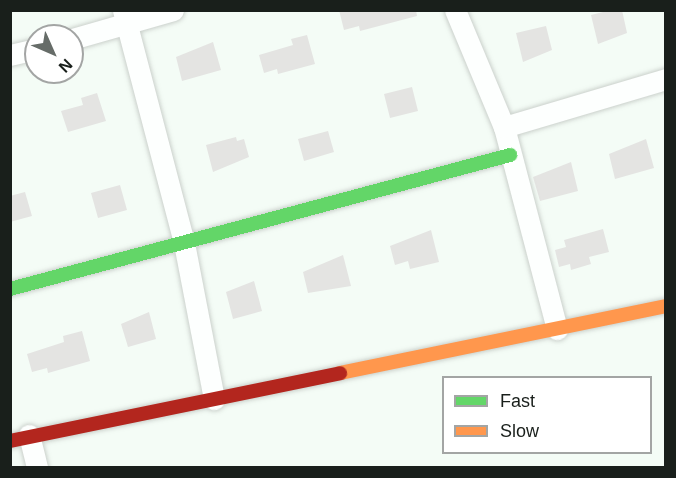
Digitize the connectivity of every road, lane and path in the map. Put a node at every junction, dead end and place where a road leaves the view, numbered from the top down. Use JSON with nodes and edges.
{"nodes":[{"id":1,"x":173,"y":10,"type":"edge"},
{"id":2,"x":455,"y":10,"type":"edge"},
{"id":3,"x":125,"y":18,"type":"edge"},
{"id":4,"x":84,"y":34,"type":"edge"},
{"id":5,"x":666,"y":79,"type":"edge"},
{"id":6,"x":504,"y":127,"type":"junction"},
{"id":7,"x":510,"y":155,"type":"junction"},
{"id":8,"x":184,"y":243,"type":"junction"},
{"id":9,"x":10,"y":289,"type":"edge"},
{"id":10,"x":666,"y":306,"type":"edge"},
{"id":11,"x":557,"y":329,"type":"junction"},
{"id":12,"x":214,"y":399,"type":"junction"},
{"id":13,"x":20,"y":438,"type":"edge"},
{"id":14,"x":37,"y":468,"type":"edge"}],
"edges":[{"from":1,"to":3,"type":"street"},
{"from":2,"to":6,"type":"street"},
{"from":3,"to":4,"type":"street"},
{"from":3,"to":8,"type":"street"},
{"from":5,"to":6,"type":"street"},
{"from":6,"to":7,"type":"street"},
{"from":7,"to":8,"type":"street"},
{"from":7,"to":11,"type":"street"},
{"from":8,"to":9,"type":"street"},
{"from":8,"to":12,"type":"street"},
{"from":10,"to":11,"type":"street"},
{"from":11,"to":12,"type":"street"},
{"from":12,"to":13,"type":"street"},
{"from":13,"to":14,"type":"street"}]}
